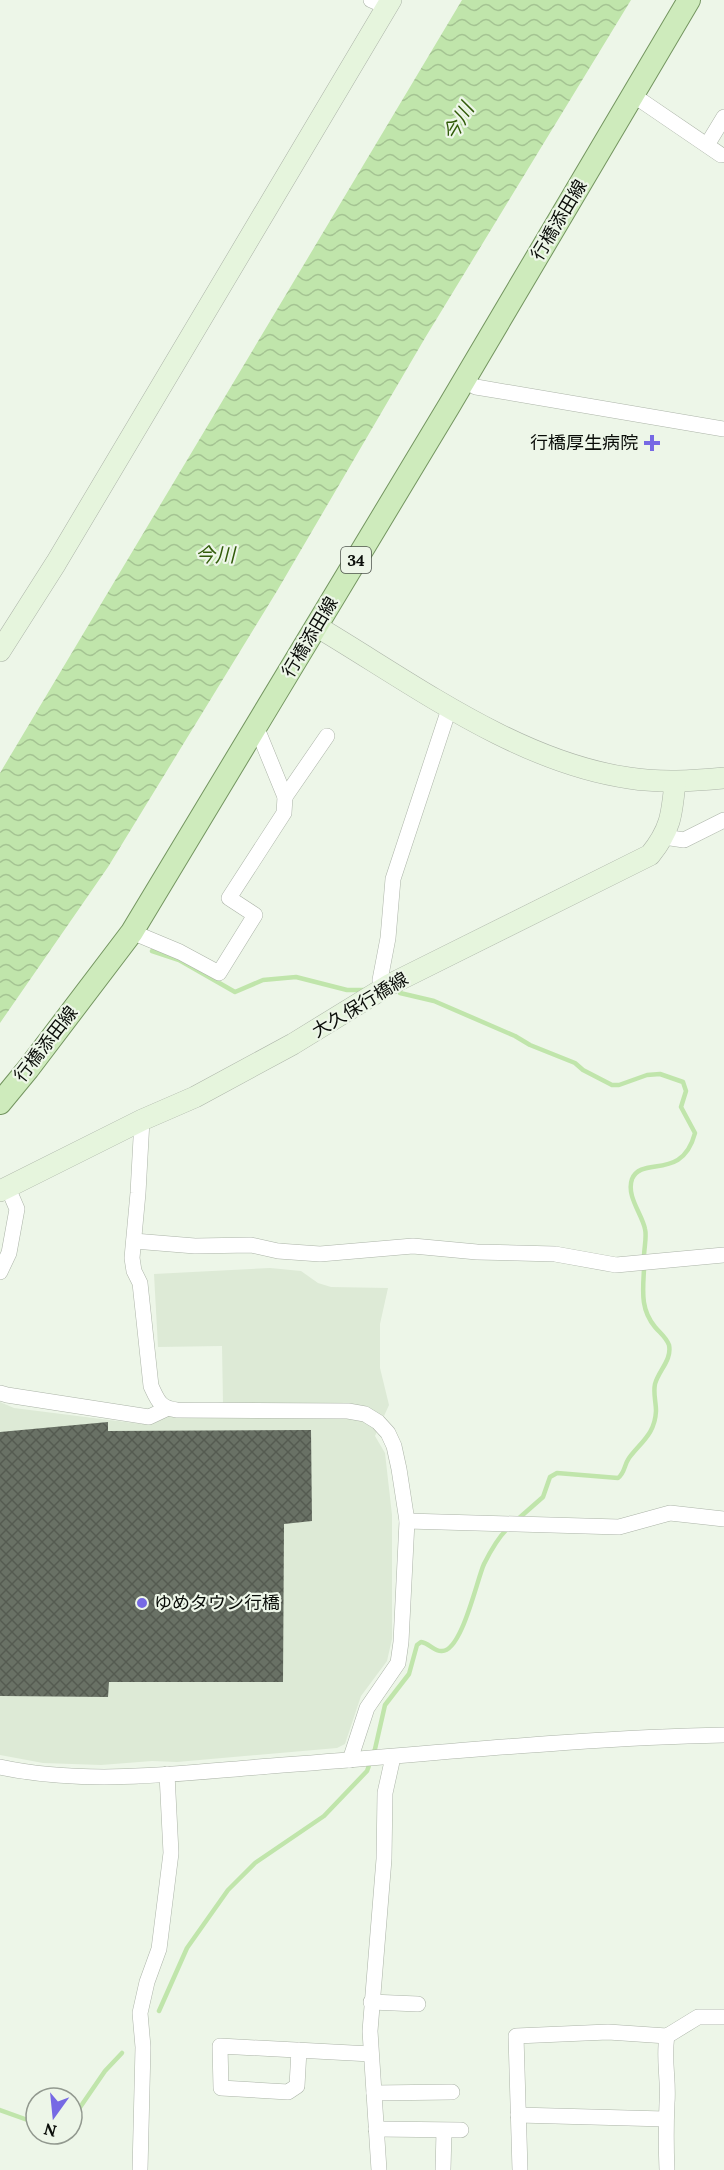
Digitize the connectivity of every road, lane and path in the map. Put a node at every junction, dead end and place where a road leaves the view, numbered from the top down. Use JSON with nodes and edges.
{"nodes":[{"id":1,"x":689,"y":0,"type":"edge"},
{"id":2,"x":383,"y":2,"type":"edge"},
{"id":3,"x":633,"y":95,"type":"junction"},
{"id":4,"x":724,"y":117,"type":"edge"},
{"id":5,"x":707,"y":145,"type":"junction"},
{"id":6,"x":722,"y":155,"type":"dead end"},
{"id":7,"x":464,"y":381,"type":"junction"},
{"id":8,"x":724,"y":429,"type":"edge"},
{"id":9,"x":316,"y":626,"type":"junction"},
{"id":10,"x":0,"y":651,"type":"edge"},
{"id":11,"x":450,"y":706,"type":"junction"},
{"id":12,"x":256,"y":726,"type":"junction"},
{"id":13,"x":327,"y":736,"type":"dead end"},
{"id":14,"x":724,"y":778,"type":"edge"},
{"id":15,"x":675,"y":782,"type":"junction"},
{"id":16,"x":285,"y":797,"type":"junction"},
{"id":17,"x":724,"y":820,"type":"edge"},
{"id":18,"x":664,"y":837,"type":"junction"},
{"id":19,"x":132,"y":932,"type":"junction"},
{"id":20,"x":389,"y":985,"type":"junction"},
{"id":21,"x":0,"y":1103,"type":"edge"},
{"id":22,"x":142,"y":1120,"type":"junction"},
{"id":23,"x":4,"y":1190,"type":"edge"},
{"id":24,"x":134,"y":1241,"type":"junction"},
{"id":25,"x":724,"y":1255,"type":"edge"},
{"id":26,"x":2,"y":1265,"type":"edge"},
{"id":27,"x":0,"y":1393,"type":"edge"},
{"id":28,"x":166,"y":1409,"type":"junction"},
{"id":29,"x":724,"y":1519,"type":"edge"},
{"id":30,"x":407,"y":1521,"type":"junction"},
{"id":31,"x":724,"y":1735,"type":"edge"},
{"id":32,"x":393,"y":1756,"type":"junction"},
{"id":33,"x":350,"y":1760,"type":"junction"},
{"id":34,"x":0,"y":1767,"type":"edge"},
{"id":35,"x":167,"y":1774,"type":"junction"},
{"id":36,"x":371,"y":2002,"type":"junction"},
{"id":37,"x":418,"y":2004,"type":"dead end"},
{"id":38,"x":724,"y":2016,"type":"edge"},
{"id":39,"x":667,"y":2036,"type":"junction"},
{"id":40,"x":299,"y":2050,"type":"junction"},
{"id":41,"x":371,"y":2054,"type":"junction"},
{"id":42,"x":374,"y":2092,"type":"junction"},
{"id":43,"x":452,"y":2092,"type":"dead end"},
{"id":44,"x":518,"y":2115,"type":"junction"},
{"id":45,"x":665,"y":2119,"type":"junction"},
{"id":46,"x":376,"y":2128,"type":"junction"},
{"id":47,"x":461,"y":2130,"type":"dead end"},
{"id":48,"x":444,"y":2131,"type":"junction"},
{"id":49,"x":140,"y":2170,"type":"edge"},
{"id":50,"x":379,"y":2170,"type":"edge"},
{"id":51,"x":443,"y":2170,"type":"edge"},
{"id":52,"x":520,"y":2170,"type":"edge"},
{"id":53,"x":667,"y":2170,"type":"edge"}],
"edges":[{"from":1,"to":3,"type":"main road","name":"行橋添田線","number":"34"},
{"from":2,"to":10,"type":"main road"},
{"from":3,"to":5,"type":"street"},
{"from":3,"to":7,"type":"main road","name":"行橋添田線","number":"34"},
{"from":4,"to":5,"type":"street"},
{"from":5,"to":6,"type":"street"},
{"from":7,"to":8,"type":"street"},
{"from":7,"to":9,"type":"main road","name":"行橋添田線","number":"34"},
{"from":9,"to":11,"type":"main road"},
{"from":9,"to":12,"type":"main road","name":"行橋添田線","number":"34"},
{"from":11,"to":15,"type":"main road"},
{"from":11,"to":20,"type":"street"},
{"from":12,"to":16,"type":"street"},
{"from":12,"to":19,"type":"main road","name":"行橋添田線","number":"34"},
{"from":13,"to":16,"type":"street"},
{"from":14,"to":15,"type":"main road"},
{"from":15,"to":18,"type":"main road","name":"大久保行橋線"},
{"from":16,"to":19,"type":"street"},
{"from":17,"to":18,"type":"street"},
{"from":18,"to":20,"type":"main road","name":"大久保行橋線"},
{"from":19,"to":21,"type":"main road","name":"行橋添田線","number":"34"},
{"from":20,"to":22,"type":"main road","name":"大久保行橋線"},
{"from":22,"to":23,"type":"main road","name":"大久保行橋線"},
{"from":22,"to":24,"type":"street"},
{"from":23,"to":26,"type":"street"},
{"from":24,"to":25,"type":"street"},
{"from":24,"to":28,"type":"street"},
{"from":27,"to":28,"type":"street"},
{"from":28,"to":30,"type":"street"},
{"from":29,"to":30,"type":"street"},
{"from":30,"to":33,"type":"street"},
{"from":31,"to":32,"type":"street"},
{"from":32,"to":33,"type":"street"},
{"from":32,"to":36,"type":"street"},
{"from":33,"to":35,"type":"street"},
{"from":34,"to":35,"type":"street"},
{"from":35,"to":49,"type":"street"},
{"from":36,"to":37,"type":"street"},
{"from":36,"to":41,"type":"street"},
{"from":38,"to":39,"type":"street"},
{"from":39,"to":44,"type":"street"},
{"from":39,"to":45,"type":"street"},
{"from":40,"to":40,"type":"street"},
{"from":40,"to":41,"type":"street"},
{"from":41,"to":42,"type":"street"},
{"from":42,"to":43,"type":"street"},
{"from":42,"to":46,"type":"street"},
{"from":44,"to":45,"type":"street"},
{"from":44,"to":52,"type":"street"},
{"from":45,"to":53,"type":"street"},
{"from":46,"to":48,"type":"street"},
{"from":46,"to":50,"type":"street"},
{"from":47,"to":48,"type":"street"},
{"from":48,"to":51,"type":"street"}]}
